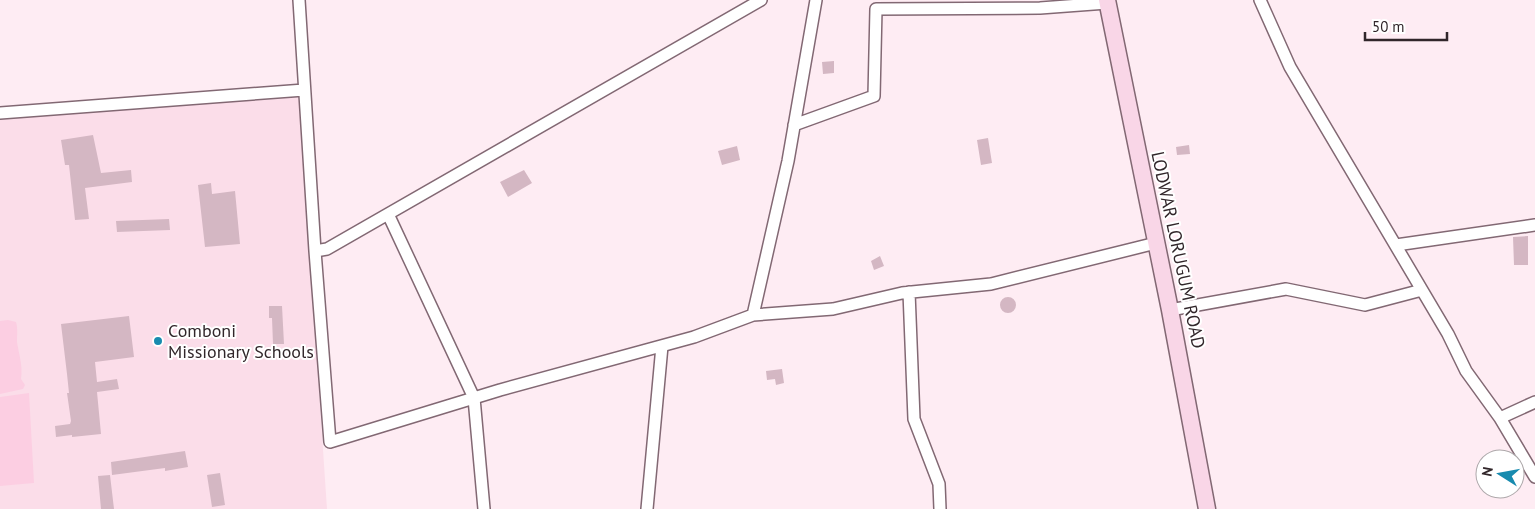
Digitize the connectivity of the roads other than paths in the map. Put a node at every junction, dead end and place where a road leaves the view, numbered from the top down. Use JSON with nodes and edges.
{"nodes":[{"id":1,"x":299,"y":0,"type":"edge"},
{"id":2,"x":761,"y":0,"type":"edge"},
{"id":3,"x":816,"y":0,"type":"edge"},
{"id":4,"x":1260,"y":0,"type":"edge"},
{"id":5,"x":1107,"y":2,"type":"edge"},
{"id":6,"x":304,"y":90,"type":"junction"},
{"id":7,"x":0,"y":113,"type":"edge"},
{"id":8,"x":794,"y":125,"type":"junction"},
{"id":9,"x":388,"y":214,"type":"junction"},
{"id":10,"x":1535,"y":225,"type":"edge"},
{"id":11,"x":1156,"y":243,"type":"junction"},
{"id":12,"x":1396,"y":246,"type":"junction"},
{"id":13,"x":315,"y":251,"type":"junction"},
{"id":14,"x":1422,"y":290,"type":"junction"},
{"id":15,"x":909,"y":292,"type":"junction"},
{"id":16,"x":1170,"y":310,"type":"junction"},
{"id":17,"x":753,"y":315,"type":"junction"},
{"id":18,"x":662,"y":346,"type":"junction"},
{"id":19,"x":474,"y":398,"type":"junction"},
{"id":20,"x":1535,"y":402,"type":"edge"},
{"id":21,"x":1500,"y":418,"type":"junction"},
{"id":22,"x":1535,"y":477,"type":"edge"},
{"id":23,"x":484,"y":509,"type":"edge"},
{"id":24,"x":647,"y":509,"type":"edge"},
{"id":25,"x":940,"y":509,"type":"edge"},
{"id":26,"x":1207,"y":509,"type":"edge"}],
"edges":[{"from":1,"to":6,"type":"street"},
{"from":2,"to":9,"type":"street"},
{"from":3,"to":8,"type":"street"},
{"from":4,"to":12,"type":"street"},
{"from":5,"to":8,"type":"street"},
{"from":5,"to":11,"type":"main road","name":"LODWAR LORUGUM ROAD"},
{"from":6,"to":7,"type":"street"},
{"from":6,"to":13,"type":"street"},
{"from":8,"to":17,"type":"street"},
{"from":9,"to":13,"type":"street"},
{"from":9,"to":19,"type":"street"},
{"from":10,"to":12,"type":"street"},
{"from":11,"to":15,"type":"street"},
{"from":11,"to":16,"type":"main road","name":"LODWAR LORUGUM ROAD"},
{"from":12,"to":14,"type":"street"},
{"from":13,"to":19,"type":"street"},
{"from":14,"to":16,"type":"street"},
{"from":14,"to":21,"type":"street"},
{"from":15,"to":17,"type":"street"},
{"from":15,"to":25,"type":"street"},
{"from":16,"to":26,"type":"main road","name":"LODWAR LORUGUM ROAD"},
{"from":17,"to":18,"type":"street"},
{"from":18,"to":19,"type":"street"},
{"from":18,"to":24,"type":"street"},
{"from":19,"to":23,"type":"street"},
{"from":20,"to":21,"type":"street"},
{"from":21,"to":22,"type":"street"}]}
